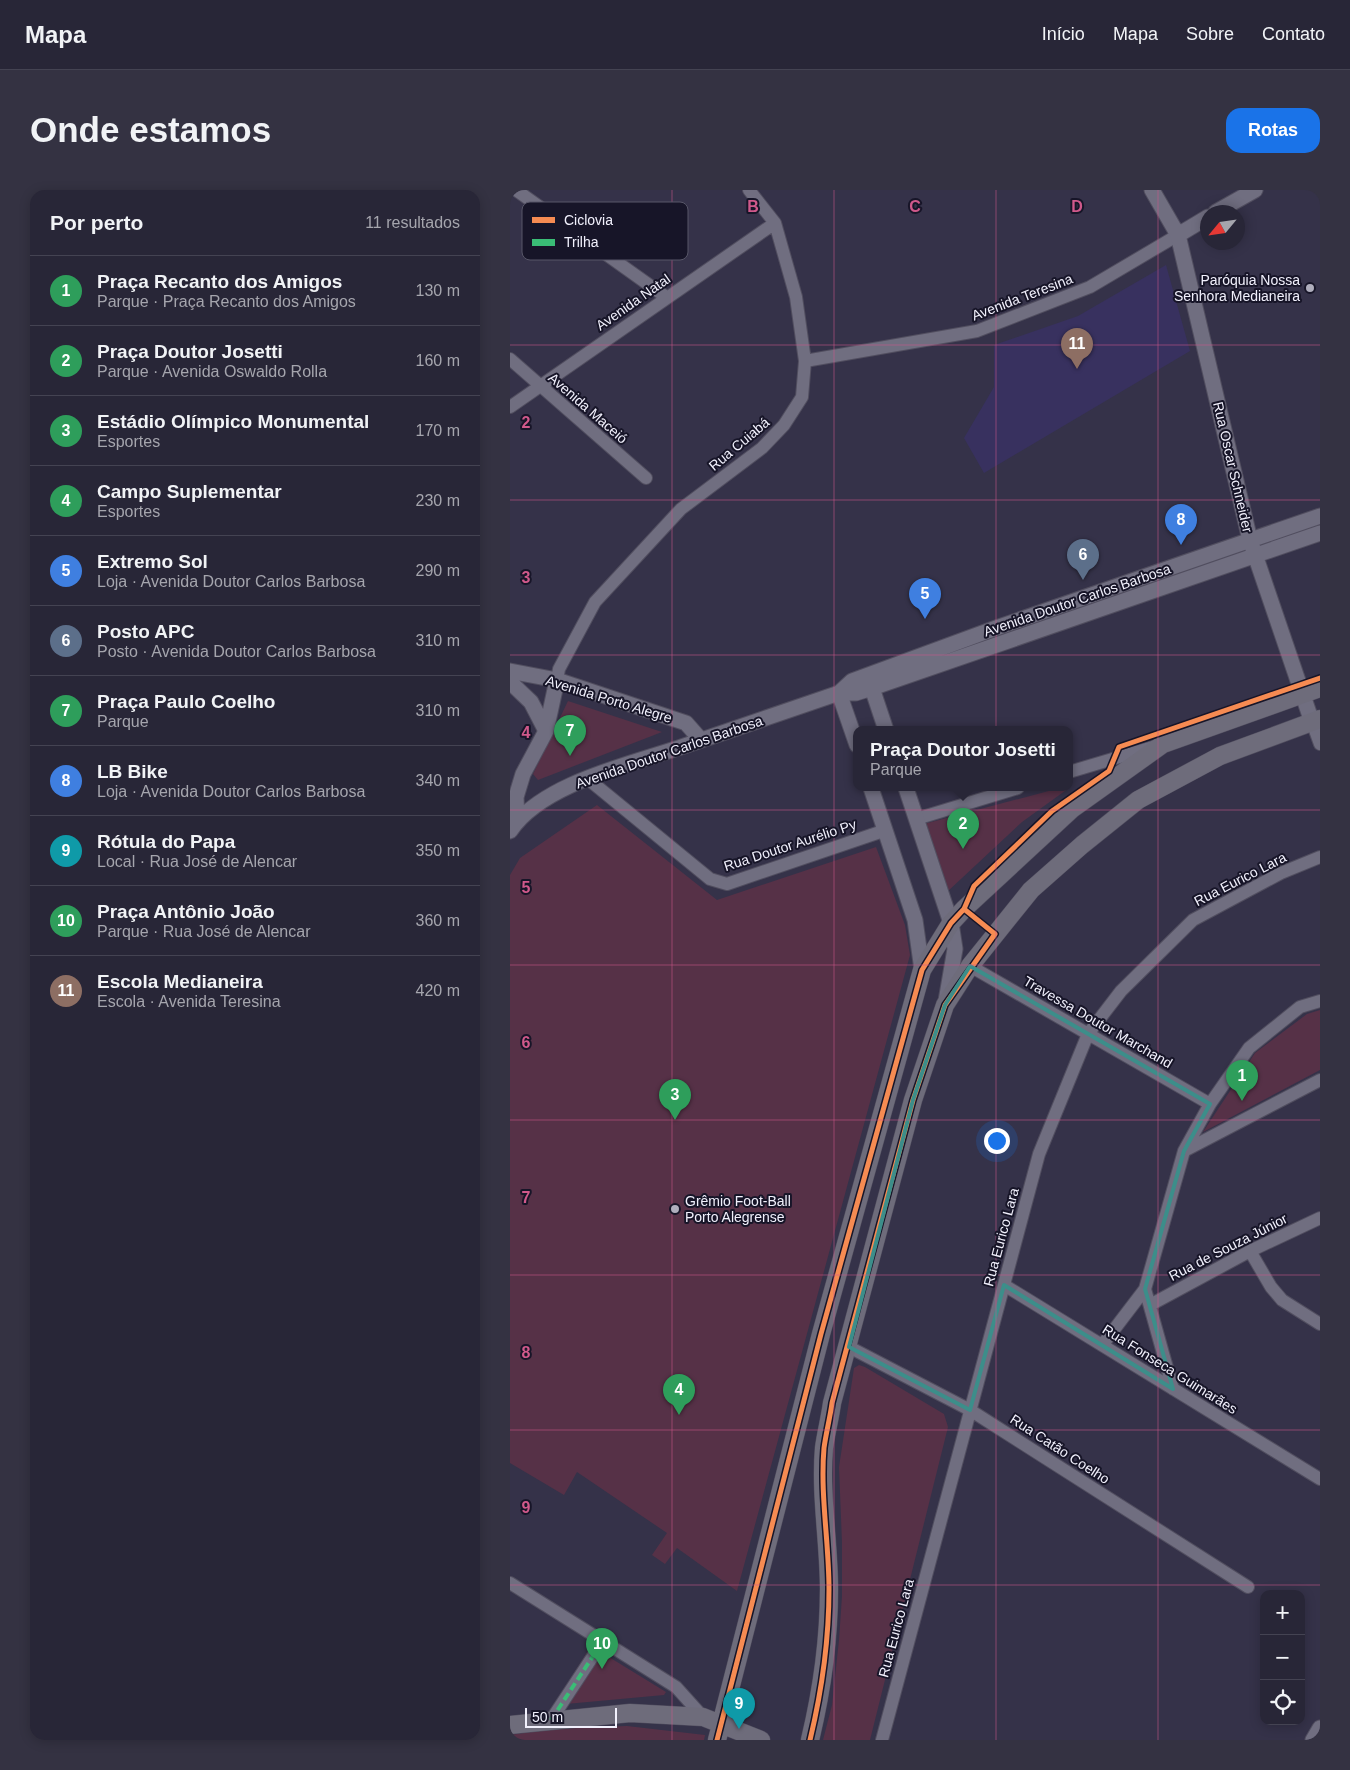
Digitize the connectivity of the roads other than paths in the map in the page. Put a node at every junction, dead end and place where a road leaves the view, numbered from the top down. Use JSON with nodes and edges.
{"nodes":[{"id":1,"x":516,"y":190,"type":"edge"},
{"id":2,"x":749,"y":190,"type":"edge"},
{"id":3,"x":1152,"y":190,"type":"edge"},
{"id":4,"x":1255,"y":190,"type":"edge"},
{"id":5,"x":533,"y":202,"type":"edge"},
{"id":6,"x":1228,"y":205,"type":"edge"},
{"id":7,"x":775,"y":223,"type":"junction"},
{"id":8,"x":1200,"y":223,"type":"edge"},
{"id":9,"x":1178,"y":235,"type":"junction"},
{"id":10,"x":614,"y":260,"type":"edge"},
{"id":11,"x":666,"y":297,"type":"junction"},
{"id":12,"x":510,"y":359,"type":"edge"},
{"id":13,"x":805,"y":362,"type":"junction"},
{"id":14,"x":541,"y":386,"type":"junction"},
{"id":15,"x":510,"y":407,"type":"edge"},
{"id":16,"x":646,"y":478,"type":"dead end"},
{"id":17,"x":1320,"y":516,"type":"edge"},
{"id":18,"x":1320,"y":534,"type":"edge"},
{"id":19,"x":1250,"y":540,"type":"junction"},
{"id":20,"x":1256,"y":557,"type":"junction"},
{"id":21,"x":510,"y":672,"type":"edge"},
{"id":22,"x":557,"y":680,"type":"junction"},
{"id":23,"x":510,"y":682,"type":"edge"},
{"id":24,"x":872,"y":688,"type":"junction"},
{"id":25,"x":1320,"y":688,"type":"edge"},
{"id":26,"x":839,"y":693,"type":"junction"},
{"id":27,"x":1303,"y":694,"type":"junction"},
{"id":28,"x":1316,"y":720,"type":"edge"},
{"id":29,"x":885,"y":726,"type":"edge"},
{"id":30,"x":546,"y":731,"type":"junction"},
{"id":31,"x":853,"y":733,"type":"edge"},
{"id":32,"x":701,"y":740,"type":"junction"},
{"id":33,"x":1163,"y":744,"type":"junction"},
{"id":34,"x":1320,"y":744,"type":"edge"},
{"id":35,"x":1073,"y":771,"type":"edge"},
{"id":36,"x":588,"y":779,"type":"junction"},
{"id":37,"x":872,"y":791,"type":"edge"},
{"id":38,"x":907,"y":791,"type":"edge"},
{"id":39,"x":1008,"y":791,"type":"edge"},
{"id":40,"x":916,"y":818,"type":"junction"},
{"id":41,"x":514,"y":826,"type":"edge"},
{"id":42,"x":886,"y":830,"type":"junction"},
{"id":43,"x":1320,"y":858,"type":"edge"},
{"id":44,"x":951,"y":923,"type":"junction"},
{"id":45,"x":970,"y":966,"type":"junction"},
{"id":46,"x":922,"y":970,"type":"junction"},
{"id":47,"x":1320,"y":1001,"type":"edge"},
{"id":48,"x":945,"y":1005,"type":"junction"},
{"id":49,"x":1088,"y":1034,"type":"junction"},
{"id":50,"x":1320,"y":1080,"type":"edge"},
{"id":51,"x":1210,"y":1104,"type":"junction"},
{"id":52,"x":1184,"y":1152,"type":"junction"},
{"id":53,"x":1320,"y":1218,"type":"edge"},
{"id":54,"x":1250,"y":1251,"type":"junction"},
{"id":55,"x":1004,"y":1285,"type":"junction"},
{"id":56,"x":1145,"y":1289,"type":"junction"},
{"id":57,"x":1150,"y":1305,"type":"junction"},
{"id":58,"x":1320,"y":1324,"type":"edge"},
{"id":59,"x":1103,"y":1344,"type":"junction"},
{"id":60,"x":849,"y":1347,"type":"junction"},
{"id":61,"x":1173,"y":1389,"type":"junction"},
{"id":62,"x":970,"y":1410,"type":"junction"},
{"id":63,"x":1320,"y":1479,"type":"edge"},
{"id":64,"x":510,"y":1583,"type":"edge"},
{"id":65,"x":1248,"y":1588,"type":"dead end"},
{"id":66,"x":604,"y":1641,"type":"junction"},
{"id":67,"x":703,"y":1717,"type":"junction"},
{"id":68,"x":551,"y":1720,"type":"junction"},
{"id":69,"x":510,"y":1725,"type":"edge"},
{"id":70,"x":1320,"y":1728,"type":"edge"},
{"id":71,"x":720,"y":1732,"type":"edge"},
{"id":72,"x":761,"y":1740,"type":"edge"},
{"id":73,"x":810,"y":1740,"type":"edge"},
{"id":74,"x":882,"y":1740,"type":"edge"},
{"id":75,"x":1313,"y":1740,"type":"edge"}],
"edges":[{"from":1,"to":5,"type":"street"},
{"from":2,"to":7,"type":"street","name":"Rua Cuiabá"},
{"from":3,"to":9,"type":"street","name":"Rua Oscar Schneider"},
{"from":4,"to":6,"type":"street"},
{"from":7,"to":11,"type":"street","name":"Avenida Natal"},
{"from":7,"to":13,"type":"street","name":"Rua Cuiabá"},
{"from":8,"to":9,"type":"street"},
{"from":9,"to":13,"type":"street","name":"Avenida Teresina"},
{"from":9,"to":19,"type":"street","name":"Rua Oscar Schneider"},
{"from":10,"to":11,"type":"street"},
{"from":11,"to":14,"type":"street","name":"Avenida Natal"},
{"from":12,"to":14,"type":"street","name":"Avenida Maceió"},
{"from":13,"to":22,"type":"street","name":"Rua Cuiabá"},
{"from":14,"to":15,"type":"street","name":"Avenida Natal"},
{"from":14,"to":16,"type":"street","name":"Avenida Maceió"},
{"from":17,"to":19,"type":"street","name":"Avenida Doutor Carlos Barbosa"},
{"from":18,"to":20,"type":"street","name":"Avenida Doutor Carlos Barbosa"},
{"from":19,"to":20,"type":"street","name":"Rua Oscar Schneider"},
{"from":19,"to":26,"type":"street","name":"Avenida Doutor Carlos Barbosa"},
{"from":20,"to":24,"type":"street","name":"Avenida Doutor Carlos Barbosa"},
{"from":20,"to":27,"type":"street","name":"Rua Oscar Schneider"},
{"from":21,"to":22,"type":"street","name":"Avenida Porto Alegre"},
{"from":22,"to":30,"type":"street"},
{"from":22,"to":32,"type":"street","name":"Avenida Porto Alegre"},
{"from":23,"to":30,"type":"street","name":"Avenida Porto Alegre"},
{"from":24,"to":26,"type":"street","name":"Avenida Doutor Carlos Barbosa"},
{"from":24,"to":29,"type":"street"},
{"from":25,"to":27,"type":"main road"},
{"from":26,"to":31,"type":"street"},
{"from":26,"to":32,"type":"street","name":"Avenida Doutor Carlos Barbosa"},
{"from":27,"to":28,"type":"street","name":"Rua Oscar Schneider"},
{"from":27,"to":33,"type":"main road"},
{"from":28,"to":34,"type":"street","name":"Rua Oscar Schneider"},
{"from":28,"to":45,"type":"main road"},
{"from":30,"to":41,"type":"street"},
{"from":32,"to":36,"type":"street","name":"Avenida Doutor Carlos Barbosa"},
{"from":33,"to":35,"type":"street"},
{"from":33,"to":44,"type":"main road"},
{"from":36,"to":41,"type":"street","name":"Avenida Doutor Carlos Barbosa"},
{"from":36,"to":42,"type":"street","name":"Rua Doutor Aurélio Py"},
{"from":37,"to":42,"type":"street"},
{"from":38,"to":40,"type":"street"},
{"from":39,"to":40,"type":"street"},
{"from":40,"to":44,"type":"street"},
{"from":42,"to":46,"type":"street"},
{"from":43,"to":49,"type":"street","name":"Rua Eurico Lara"},
{"from":44,"to":46,"type":"main road"},
{"from":44,"to":48,"type":"street"},
{"from":45,"to":48,"type":"main road"},
{"from":45,"to":49,"type":"street","name":"Travessa Doutor Marchand"},
{"from":46,"to":71,"type":"main road"},
{"from":47,"to":51,"type":"street"},
{"from":48,"to":60,"type":"main road"},
{"from":49,"to":51,"type":"street","name":"Travessa Doutor Marchand"},
{"from":49,"to":55,"type":"street","name":"Rua Eurico Lara"},
{"from":50,"to":52,"type":"street"},
{"from":51,"to":52,"type":"street"},
{"from":52,"to":56,"type":"street"},
{"from":53,"to":54,"type":"street","name":"Rua de Souza Júnior"},
{"from":54,"to":57,"type":"street","name":"Rua de Souza Júnior"},
{"from":54,"to":58,"type":"street"},
{"from":55,"to":59,"type":"street","name":"Rua Fonseca Guimarães"},
{"from":55,"to":62,"type":"street","name":"Rua Eurico Lara"},
{"from":56,"to":57,"type":"street"},
{"from":56,"to":59,"type":"street"},
{"from":57,"to":61,"type":"street"},
{"from":59,"to":61,"type":"street","name":"Rua Fonseca Guimarães"},
{"from":60,"to":62,"type":"street","name":"Rua Catão Coelho"},
{"from":60,"to":73,"type":"main road"},
{"from":61,"to":63,"type":"street","name":"Rua Fonseca Guimarães"},
{"from":62,"to":65,"type":"street","name":"Rua Catão Coelho"},
{"from":62,"to":74,"type":"street","name":"Rua Eurico Lara"},
{"from":64,"to":66,"type":"street"},
{"from":66,"to":67,"type":"street"},
{"from":66,"to":68,"type":"street"},
{"from":67,"to":68,"type":"main road"},
{"from":67,"to":71,"type":"main road"},
{"from":68,"to":69,"type":"main road"},
{"from":70,"to":75,"type":"street"},
{"from":71,"to":72,"type":"main road"}]}
